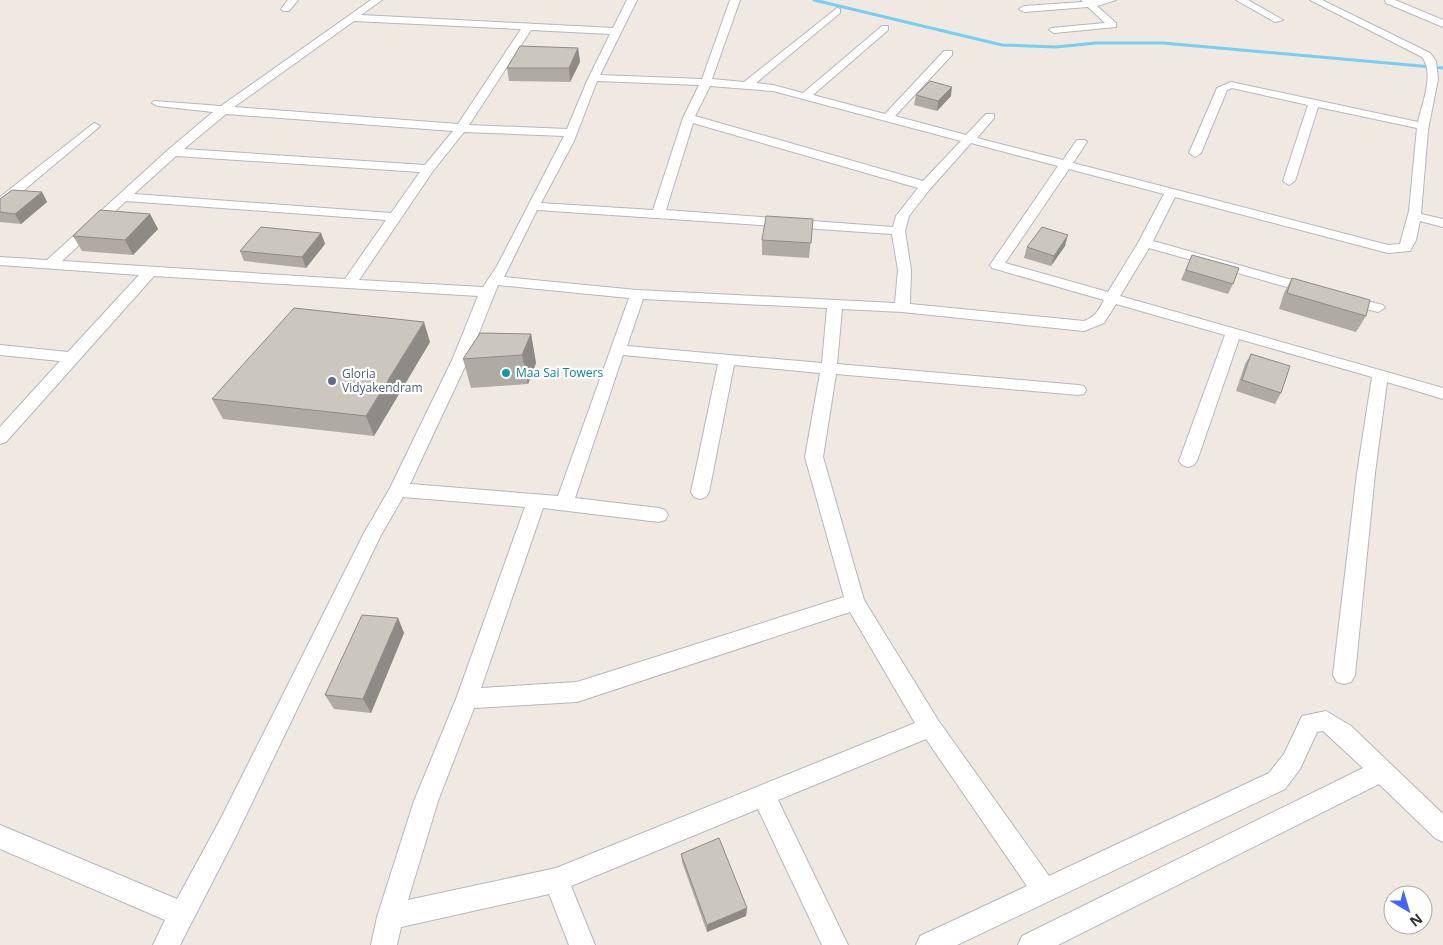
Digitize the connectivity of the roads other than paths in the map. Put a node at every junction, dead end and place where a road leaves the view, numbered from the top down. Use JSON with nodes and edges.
{"nodes":[{"id":1,"x":293,"y":0,"type":"edge"},
{"id":2,"x":377,"y":0,"type":"edge"},
{"id":3,"x":632,"y":0,"type":"edge"},
{"id":4,"x":736,"y":0,"type":"edge"},
{"id":5,"x":1111,"y":0,"type":"edge"},
{"id":6,"x":1241,"y":0,"type":"edge"},
{"id":7,"x":1315,"y":0,"type":"edge"},
{"id":8,"x":1389,"y":1,"type":"dead end"},
{"id":9,"x":1088,"y":2,"type":"edge"},
{"id":10,"x":1024,"y":8,"type":"dead end"},
{"id":11,"x":286,"y":9,"type":"dead end"},
{"id":12,"x":837,"y":10,"type":"dead end"},
{"id":13,"x":354,"y":18,"type":"junction"},
{"id":14,"x":1278,"y":20,"type":"dead end"},
{"id":15,"x":1443,"y":24,"type":"edge"},
{"id":16,"x":528,"y":26,"type":"junction"},
{"id":17,"x":885,"y":28,"type":"dead end"},
{"id":18,"x":1054,"y":30,"type":"dead end"},
{"id":19,"x":618,"y":31,"type":"junction"},
{"id":20,"x":948,"y":53,"type":"dead end"},
{"id":21,"x":594,"y":78,"type":"junction"},
{"id":22,"x":706,"y":82,"type":"junction"},
{"id":23,"x":748,"y":84,"type":"junction"},
{"id":24,"x":1438,"y":92,"type":"edge"},
{"id":25,"x":806,"y":96,"type":"junction"},
{"id":26,"x":1314,"y":102,"type":"junction"},
{"id":27,"x":158,"y":103,"type":"dead end"},
{"id":28,"x":223,"y":110,"type":"junction"},
{"id":29,"x":990,"y":116,"type":"dead end"},
{"id":30,"x":689,"y":118,"type":"junction"},
{"id":31,"x":887,"y":118,"type":"junction"},
{"id":32,"x":94,"y":126,"type":"dead end"},
{"id":33,"x":1422,"y":126,"type":"junction"},
{"id":34,"x":461,"y":128,"type":"junction"},
{"id":35,"x":571,"y":133,"type":"junction"},
{"id":36,"x":969,"y":140,"type":"junction"},
{"id":37,"x":1081,"y":142,"type":"dead end"},
{"id":38,"x":173,"y":152,"type":"junction"},
{"id":39,"x":1195,"y":153,"type":"dead end"},
{"id":40,"x":1066,"y":165,"type":"junction"},
{"id":41,"x":428,"y":169,"type":"junction"},
{"id":42,"x":1289,"y":181,"type":"dead end"},
{"id":43,"x":7,"y":184,"type":"dead end"},
{"id":44,"x":22,"y":185,"type":"junction"},
{"id":45,"x":926,"y":186,"type":"junction"},
{"id":46,"x":1170,"y":192,"type":"junction"},
{"id":47,"x":123,"y":197,"type":"junction"},
{"id":48,"x":0,"y":203,"type":"edge"},
{"id":49,"x":533,"y":206,"type":"junction"},
{"id":50,"x":658,"y":214,"type":"junction"},
{"id":51,"x":1414,"y":216,"type":"junction"},
{"id":52,"x":395,"y":217,"type":"junction"},
{"id":53,"x":1443,"y":223,"type":"edge"},
{"id":54,"x":898,"y":231,"type":"junction"},
{"id":55,"x":1145,"y":243,"type":"junction"},
{"id":56,"x":0,"y":261,"type":"edge"},
{"id":57,"x":50,"y":265,"type":"junction"},
{"id":58,"x":150,"y":272,"type":"junction"},
{"id":59,"x":350,"y":283,"type":"junction"},
{"id":60,"x":492,"y":287,"type":"junction"},
{"id":61,"x":637,"y":294,"type":"junction"},
{"id":62,"x":1112,"y":298,"type":"junction"},
{"id":63,"x":835,"y":305,"type":"junction"},
{"id":64,"x":902,"y":308,"type":"junction"},
{"id":65,"x":1378,"y":308,"type":"dead end"},
{"id":66,"x":1234,"y":333,"type":"junction"},
{"id":67,"x":0,"y":350,"type":"edge"},
{"id":68,"x":618,"y":350,"type":"junction"},
{"id":69,"x":72,"y":357,"type":"junction"},
{"id":70,"x":727,"y":359,"type":"junction"},
{"id":71,"x":829,"y":367,"type":"junction"},
{"id":72,"x":1380,"y":374,"type":"junction"},
{"id":73,"x":1078,"y":390,"type":"dead end"},
{"id":74,"x":1443,"y":394,"type":"edge"},
{"id":75,"x":0,"y":438,"type":"edge"},
{"id":76,"x":1188,"y":460,"type":"dead end"},
{"id":77,"x":398,"y":490,"type":"junction"},
{"id":78,"x":700,"y":492,"type":"dead end"},
{"id":79,"x":536,"y":502,"type":"junction"},
{"id":80,"x":564,"y":503,"type":"junction"},
{"id":81,"x":659,"y":515,"type":"dead end"},
{"id":82,"x":855,"y":602,"type":"junction"},
{"id":83,"x":1344,"y":675,"type":"dead end"},
{"id":84,"x":468,"y":698,"type":"junction"},
{"id":85,"x":930,"y":727,"type":"junction"},
{"id":86,"x":1383,"y":770,"type":"junction"},
{"id":87,"x":763,"y":795,"type":"junction"},
{"id":88,"x":1443,"y":830,"type":"edge"},
{"id":89,"x":0,"y":837,"type":"edge"},
{"id":90,"x":556,"y":880,"type":"junction"},
{"id":91,"x":1044,"y":890,"type":"junction"},
{"id":92,"x":181,"y":914,"type":"junction"},
{"id":93,"x":390,"y":918,"type":"junction"},
{"id":94,"x":166,"y":945,"type":"edge"},
{"id":95,"x":384,"y":945,"type":"edge"},
{"id":96,"x":582,"y":945,"type":"edge"},
{"id":97,"x":836,"y":945,"type":"edge"},
{"id":98,"x":929,"y":945,"type":"edge"},
{"id":99,"x":1031,"y":945,"type":"edge"}],
"edges":[{"from":1,"to":11,"type":"street"},
{"from":2,"to":13,"type":"street"},
{"from":3,"to":19,"type":"street"},
{"from":4,"to":22,"type":"street"},
{"from":5,"to":9,"type":"street"},
{"from":6,"to":14,"type":"street"},
{"from":7,"to":24,"type":"street"},
{"from":8,"to":15,"type":"street"},
{"from":9,"to":10,"type":"street"},
{"from":9,"to":18,"type":"street"},
{"from":12,"to":23,"type":"street"},
{"from":13,"to":16,"type":"street"},
{"from":13,"to":28,"type":"street"},
{"from":16,"to":19,"type":"street"},
{"from":16,"to":34,"type":"street"},
{"from":17,"to":25,"type":"street"},
{"from":19,"to":21,"type":"street"},
{"from":20,"to":31,"type":"street"},
{"from":21,"to":22,"type":"street"},
{"from":21,"to":35,"type":"street"},
{"from":22,"to":23,"type":"street"},
{"from":22,"to":30,"type":"street"},
{"from":23,"to":25,"type":"street"},
{"from":24,"to":33,"type":"street"},
{"from":25,"to":31,"type":"street"},
{"from":26,"to":33,"type":"street"},
{"from":26,"to":39,"type":"street"},
{"from":26,"to":42,"type":"street"},
{"from":27,"to":28,"type":"street"},
{"from":28,"to":34,"type":"street"},
{"from":28,"to":38,"type":"street"},
{"from":29,"to":36,"type":"street"},
{"from":30,"to":45,"type":"street"},
{"from":30,"to":50,"type":"street"},
{"from":31,"to":36,"type":"street"},
{"from":32,"to":44,"type":"street"},
{"from":33,"to":51,"type":"street"},
{"from":34,"to":35,"type":"street"},
{"from":34,"to":41,"type":"street"},
{"from":35,"to":49,"type":"street"},
{"from":36,"to":40,"type":"street"},
{"from":36,"to":45,"type":"street"},
{"from":37,"to":40,"type":"street"},
{"from":38,"to":41,"type":"street"},
{"from":38,"to":47,"type":"street"},
{"from":40,"to":46,"type":"street"},
{"from":40,"to":62,"type":"street"},
{"from":41,"to":52,"type":"street"},
{"from":43,"to":44,"type":"street"},
{"from":44,"to":48,"type":"street"},
{"from":45,"to":54,"type":"street"},
{"from":46,"to":51,"type":"street"},
{"from":46,"to":55,"type":"street"},
{"from":47,"to":52,"type":"street"},
{"from":47,"to":57,"type":"street"},
{"from":49,"to":50,"type":"street"},
{"from":49,"to":60,"type":"street"},
{"from":50,"to":54,"type":"street"},
{"from":51,"to":53,"type":"street"},
{"from":52,"to":59,"type":"street"},
{"from":54,"to":64,"type":"street"},
{"from":55,"to":62,"type":"street"},
{"from":55,"to":65,"type":"street"},
{"from":56,"to":57,"type":"street"},
{"from":57,"to":58,"type":"street"},
{"from":58,"to":59,"type":"street"},
{"from":58,"to":69,"type":"street"},
{"from":59,"to":60,"type":"street"},
{"from":60,"to":61,"type":"street"},
{"from":60,"to":77,"type":"street"},
{"from":61,"to":63,"type":"street"},
{"from":61,"to":68,"type":"street"},
{"from":62,"to":64,"type":"street"},
{"from":62,"to":66,"type":"street"},
{"from":63,"to":64,"type":"street"},
{"from":63,"to":71,"type":"street"},
{"from":66,"to":72,"type":"street"},
{"from":66,"to":76,"type":"street"},
{"from":67,"to":69,"type":"street"},
{"from":68,"to":70,"type":"street"},
{"from":68,"to":80,"type":"street"},
{"from":69,"to":75,"type":"street"},
{"from":70,"to":71,"type":"street"},
{"from":70,"to":78,"type":"street"},
{"from":71,"to":73,"type":"street"},
{"from":71,"to":82,"type":"street"},
{"from":72,"to":74,"type":"street"},
{"from":72,"to":83,"type":"street"},
{"from":77,"to":79,"type":"street"},
{"from":77,"to":92,"type":"street"},
{"from":79,"to":80,"type":"street"},
{"from":79,"to":84,"type":"street"},
{"from":80,"to":81,"type":"street"},
{"from":82,"to":84,"type":"street"},
{"from":82,"to":85,"type":"street"},
{"from":84,"to":93,"type":"street"},
{"from":85,"to":87,"type":"street"},
{"from":85,"to":91,"type":"street"},
{"from":86,"to":88,"type":"street"},
{"from":86,"to":91,"type":"street"},
{"from":86,"to":99,"type":"street"},
{"from":87,"to":90,"type":"street"},
{"from":87,"to":97,"type":"street"},
{"from":89,"to":92,"type":"street"},
{"from":90,"to":93,"type":"street"},
{"from":90,"to":96,"type":"street"},
{"from":91,"to":98,"type":"street"},
{"from":92,"to":94,"type":"street"},
{"from":93,"to":95,"type":"street"}]}
